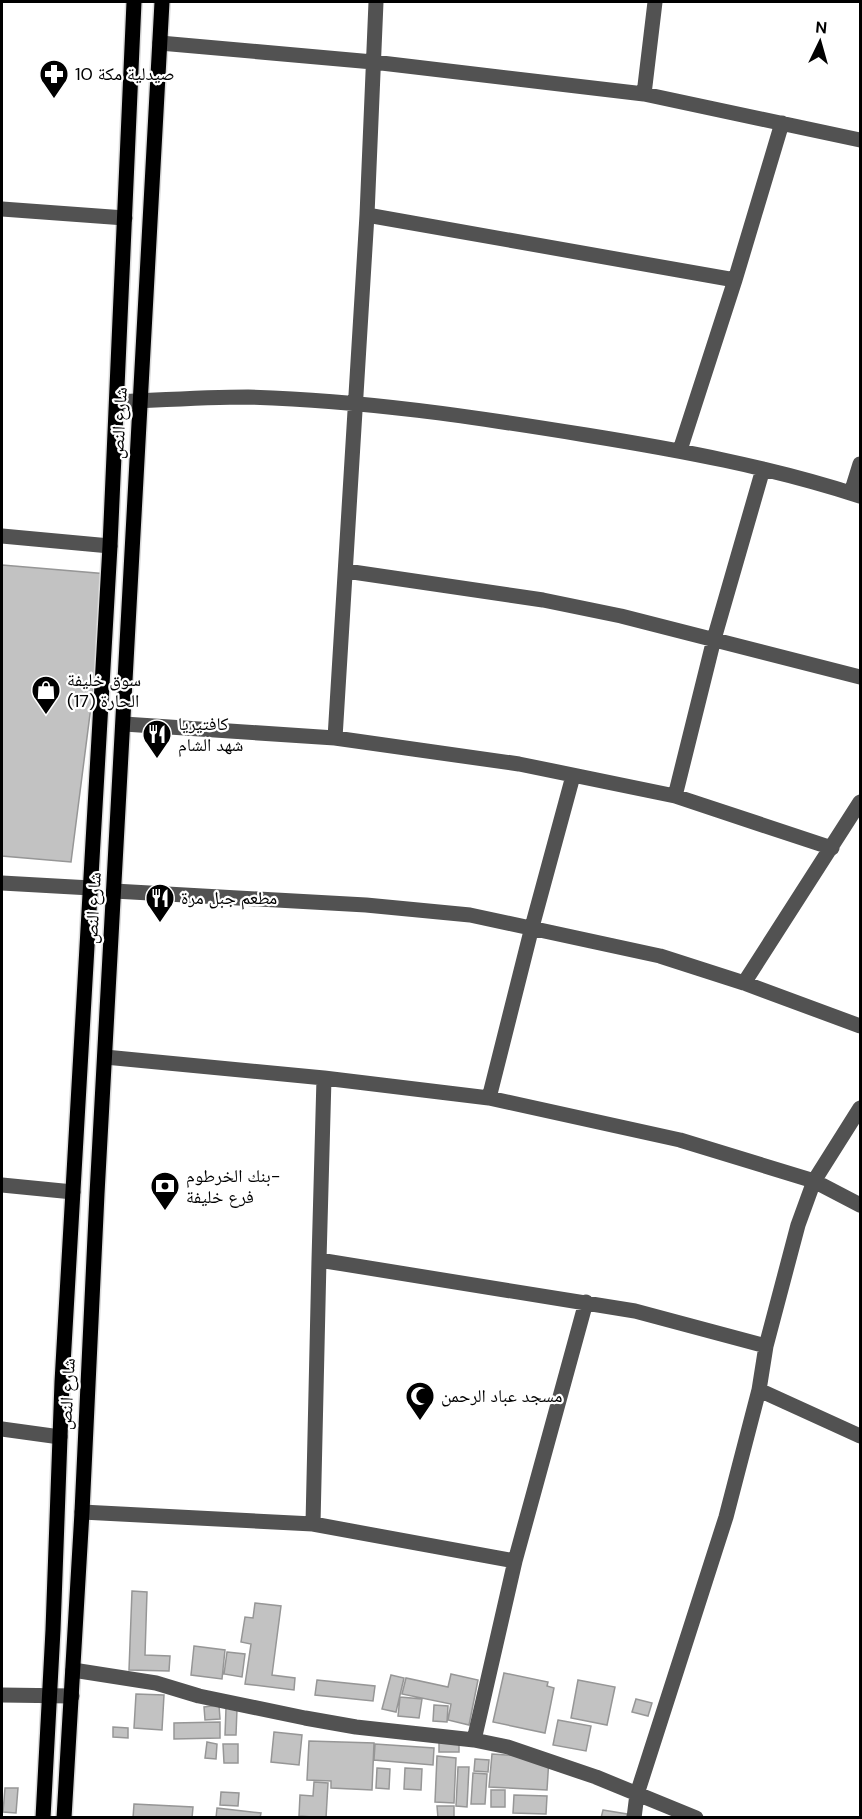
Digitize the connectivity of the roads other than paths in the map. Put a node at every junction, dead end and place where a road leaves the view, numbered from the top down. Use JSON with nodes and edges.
{"nodes":[{"id":1,"x":134,"y":2,"type":"edge"},
{"id":2,"x":162,"y":2,"type":"edge"},
{"id":3,"x":376,"y":2,"type":"edge"},
{"id":4,"x":655,"y":2,"type":"edge"},
{"id":5,"x":160,"y":43,"type":"junction"},
{"id":6,"x":373,"y":62,"type":"junction"},
{"id":7,"x":644,"y":94,"type":"junction"},
{"id":8,"x":782,"y":123,"type":"junction"},
{"id":9,"x":861,"y":140,"type":"edge"},
{"id":10,"x":2,"y":208,"type":"edge"},
{"id":11,"x":367,"y":215,"type":"junction"},
{"id":12,"x":125,"y":218,"type":"junction"},
{"id":13,"x":735,"y":280,"type":"junction"},
{"id":14,"x":140,"y":401,"type":"junction"},
{"id":15,"x":117,"y":402,"type":"junction"},
{"id":16,"x":355,"y":403,"type":"junction"},
{"id":17,"x":680,"y":450,"type":"junction"},
{"id":18,"x":861,"y":464,"type":"edge"},
{"id":19,"x":763,"y":469,"type":"junction"},
{"id":20,"x":856,"y":495,"type":"edge"},
{"id":21,"x":2,"y":536,"type":"edge"},
{"id":22,"x":110,"y":546,"type":"junction"},
{"id":23,"x":346,"y":571,"type":"junction"},
{"id":24,"x":714,"y":639,"type":"junction"},
{"id":25,"x":861,"y":677,"type":"edge"},
{"id":26,"x":124,"y":724,"type":"junction"},
{"id":27,"x":334,"y":738,"type":"junction"},
{"id":28,"x":573,"y":776,"type":"junction"},
{"id":29,"x":675,"y":796,"type":"junction"},
{"id":30,"x":861,"y":802,"type":"edge"},
{"id":31,"x":832,"y":848,"type":"junction"},
{"id":32,"x":2,"y":883,"type":"edge"},
{"id":33,"x":91,"y":888,"type":"junction"},
{"id":34,"x":114,"y":891,"type":"junction"},
{"id":35,"x":532,"y":927,"type":"junction"},
{"id":36,"x":744,"y":983,"type":"junction"},
{"id":37,"x":861,"y":1026,"type":"edge"},
{"id":38,"x":105,"y":1058,"type":"junction"},
{"id":39,"x":324,"y":1078,"type":"junction"},
{"id":40,"x":489,"y":1098,"type":"junction"},
{"id":41,"x":861,"y":1108,"type":"edge"},
{"id":42,"x":814,"y":1181,"type":"junction"},
{"id":43,"x":2,"y":1185,"type":"edge"},
{"id":44,"x":73,"y":1192,"type":"junction"},
{"id":45,"x":861,"y":1205,"type":"edge"},
{"id":46,"x":319,"y":1260,"type":"junction"},
{"id":47,"x":586,"y":1302,"type":"junction"},
{"id":48,"x":766,"y":1346,"type":"junction"},
{"id":49,"x":62,"y":1382,"type":"junction"},
{"id":50,"x":88,"y":1384,"type":"junction"},
{"id":51,"x":759,"y":1390,"type":"junction"},
{"id":52,"x":2,"y":1429,"type":"edge"},
{"id":53,"x":861,"y":1436,"type":"edge"},
{"id":54,"x":60,"y":1437,"type":"junction"},
{"id":55,"x":82,"y":1512,"type":"junction"},
{"id":56,"x":313,"y":1524,"type":"junction"},
{"id":57,"x":515,"y":1561,"type":"junction"},
{"id":58,"x":73,"y":1670,"type":"junction"},
{"id":59,"x":2,"y":1695,"type":"edge"},
{"id":60,"x":49,"y":1696,"type":"junction"},
{"id":61,"x":72,"y":1696,"type":"junction"},
{"id":62,"x":474,"y":1740,"type":"junction"},
{"id":63,"x":637,"y":1794,"type":"junction"},
{"id":64,"x":43,"y":1818,"type":"edge"},
{"id":65,"x":64,"y":1818,"type":"edge"},
{"id":66,"x":634,"y":1818,"type":"edge"},
{"id":67,"x":696,"y":1818,"type":"edge"}],
"edges":[{"from":1,"to":12,"type":"main road","name":"شارع النص"},
{"from":2,"to":5,"type":"main road","name":"شارع النص"},
{"from":3,"to":6,"type":"street"},
{"from":4,"to":7,"type":"street"},
{"from":5,"to":6,"type":"street"},
{"from":5,"to":14,"type":"main road","name":"شارع النص"},
{"from":6,"to":7,"type":"street"},
{"from":6,"to":11,"type":"street"},
{"from":7,"to":8,"type":"street"},
{"from":8,"to":9,"type":"street"},
{"from":8,"to":13,"type":"street"},
{"from":10,"to":12,"type":"street"},
{"from":11,"to":13,"type":"street"},
{"from":11,"to":16,"type":"street"},
{"from":12,"to":15,"type":"main road","name":"شارع النص"},
{"from":13,"to":17,"type":"street"},
{"from":14,"to":15,"type":"street"},
{"from":14,"to":16,"type":"street"},
{"from":14,"to":26,"type":"main road","name":"شارع النص"},
{"from":15,"to":22,"type":"main road","name":"شارع النص"},
{"from":16,"to":17,"type":"street"},
{"from":16,"to":23,"type":"street"},
{"from":17,"to":19,"type":"street"},
{"from":18,"to":20,"type":"street"},
{"from":19,"to":20,"type":"street"},
{"from":19,"to":24,"type":"street"},
{"from":21,"to":22,"type":"street"},
{"from":22,"to":33,"type":"main road","name":"شارع النص"},
{"from":23,"to":24,"type":"street"},
{"from":23,"to":27,"type":"street"},
{"from":24,"to":25,"type":"street"},
{"from":24,"to":29,"type":"street"},
{"from":26,"to":27,"type":"street"},
{"from":26,"to":34,"type":"main road","name":"شارع النص"},
{"from":27,"to":28,"type":"street"},
{"from":28,"to":29,"type":"street"},
{"from":28,"to":35,"type":"street"},
{"from":29,"to":31,"type":"street"},
{"from":30,"to":31,"type":"street"},
{"from":31,"to":36,"type":"street"},
{"from":32,"to":33,"type":"street"},
{"from":33,"to":44,"type":"main road","name":"شارع النص"},
{"from":34,"to":35,"type":"street"},
{"from":34,"to":38,"type":"main road","name":"شارع النص"},
{"from":35,"to":36,"type":"street"},
{"from":35,"to":40,"type":"street"},
{"from":36,"to":37,"type":"street"},
{"from":38,"to":39,"type":"street"},
{"from":38,"to":50,"type":"main road","name":"شارع النص"},
{"from":39,"to":40,"type":"street"},
{"from":39,"to":46,"type":"street"},
{"from":40,"to":42,"type":"street"},
{"from":41,"to":42,"type":"street"},
{"from":42,"to":45,"type":"street"},
{"from":42,"to":48,"type":"street"},
{"from":43,"to":44,"type":"street"},
{"from":44,"to":49,"type":"main road","name":"شارع النص"},
{"from":46,"to":47,"type":"street"},
{"from":46,"to":56,"type":"street"},
{"from":47,"to":48,"type":"street"},
{"from":47,"to":57,"type":"street"},
{"from":48,"to":51,"type":"street"},
{"from":49,"to":50,"type":"main road"},
{"from":49,"to":54,"type":"main road","name":"شارع النص"},
{"from":50,"to":55,"type":"main road","name":"شارع النص"},
{"from":51,"to":53,"type":"street"},
{"from":51,"to":63,"type":"street"},
{"from":52,"to":54,"type":"street"},
{"from":54,"to":60,"type":"main road","name":"شارع النص"},
{"from":55,"to":56,"type":"street"},
{"from":55,"to":58,"type":"main road","name":"شارع النص"},
{"from":56,"to":57,"type":"street"},
{"from":57,"to":62,"type":"street"},
{"from":58,"to":61,"type":"main road","name":"شارع النص"},
{"from":58,"to":62,"type":"street"},
{"from":59,"to":60,"type":"street"},
{"from":60,"to":61,"type":"street"},
{"from":60,"to":64,"type":"main road","name":"شارع النص"},
{"from":61,"to":65,"type":"main road","name":"شارع النص"},
{"from":62,"to":63,"type":"street"},
{"from":63,"to":66,"type":"street"},
{"from":63,"to":67,"type":"street"}]}
